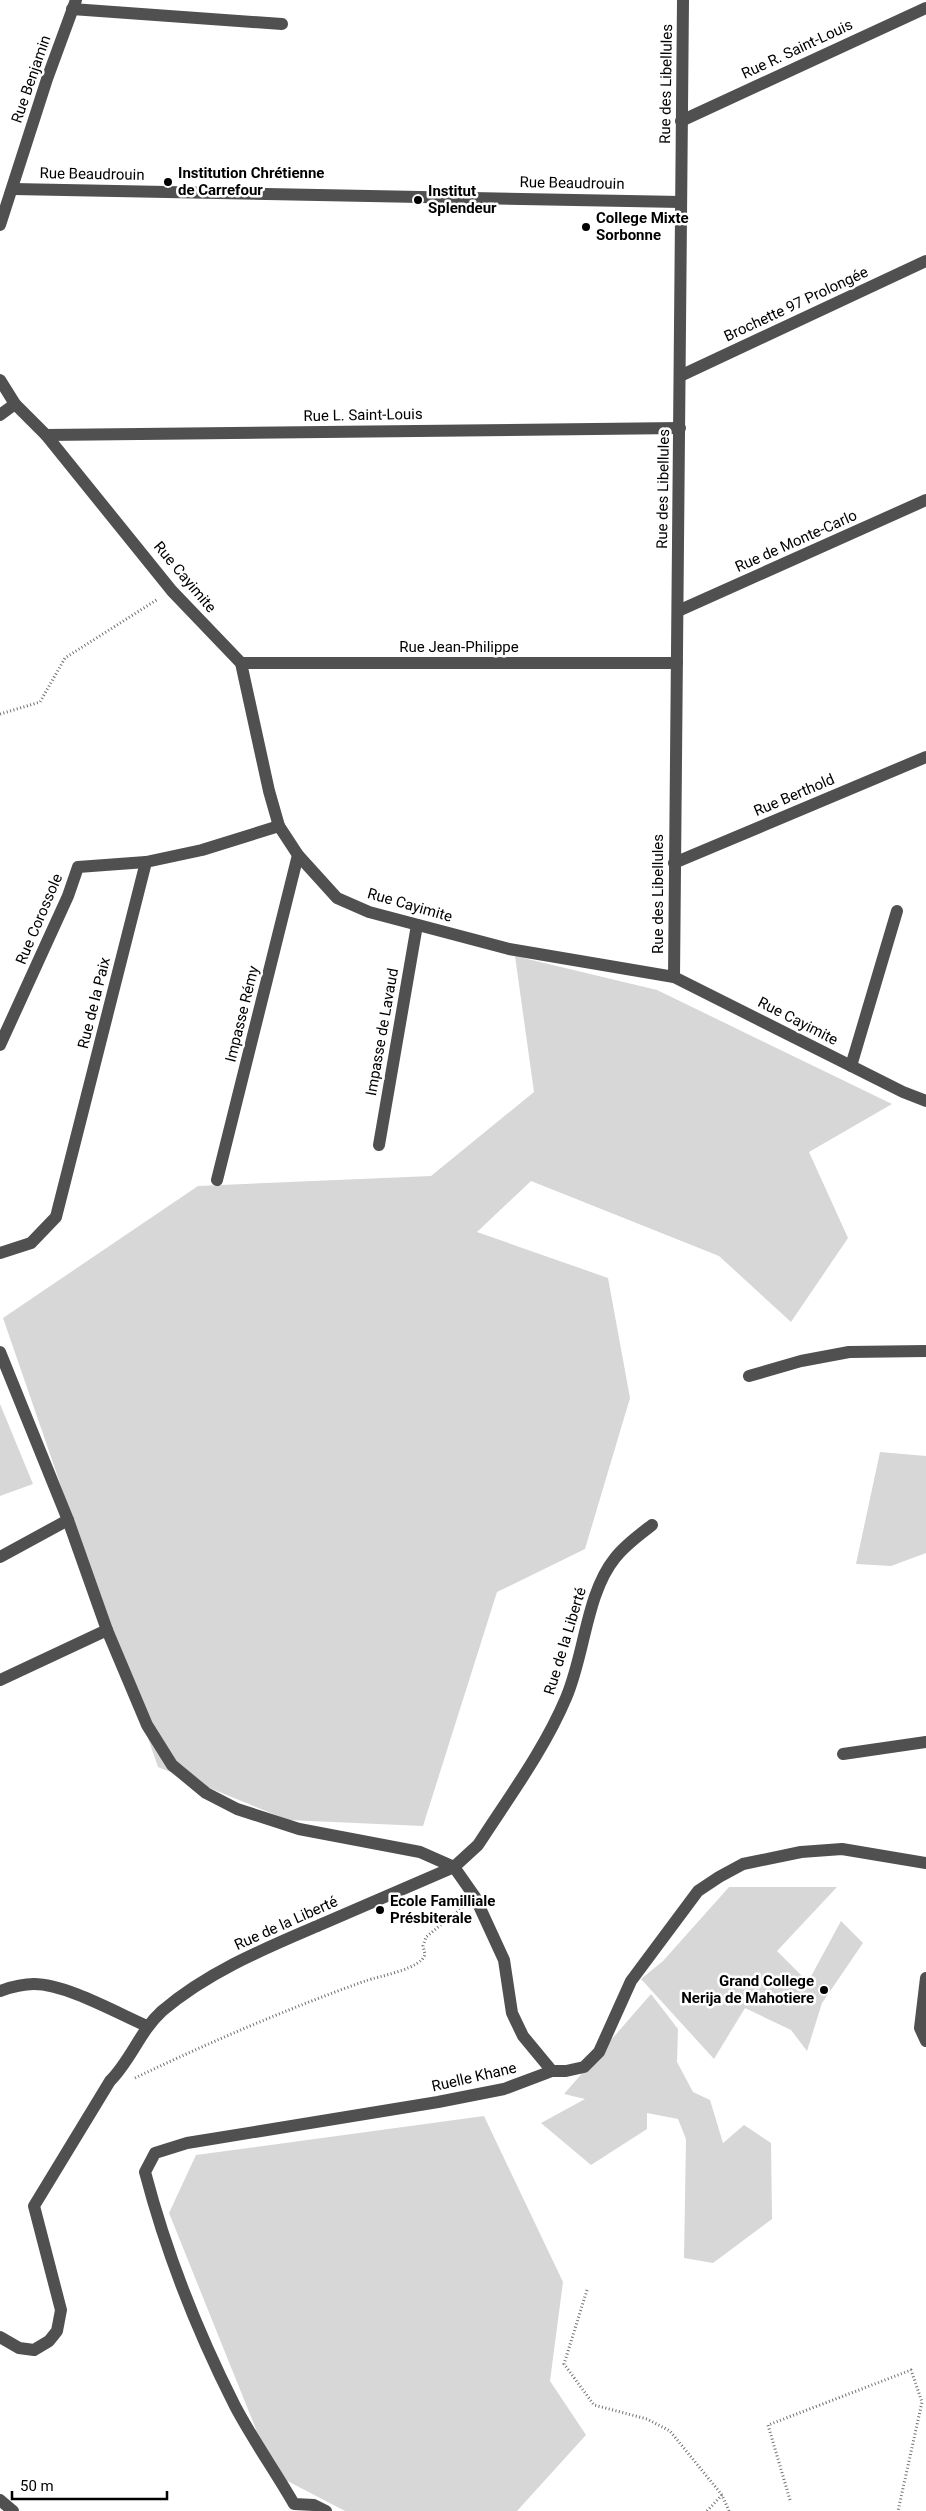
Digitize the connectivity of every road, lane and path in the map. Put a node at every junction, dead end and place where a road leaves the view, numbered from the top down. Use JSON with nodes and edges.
{"nodes":[{"id":1,"x":683,"y":0,"type":"edge"},
{"id":2,"x":74,"y":5,"type":"edge"},
{"id":3,"x":926,"y":8,"type":"edge"},
{"id":4,"x":282,"y":24,"type":"dead end"},
{"id":5,"x":681,"y":121,"type":"junction"},
{"id":6,"x":12,"y":189,"type":"junction"},
{"id":7,"x":681,"y":202,"type":"junction"},
{"id":8,"x":0,"y":225,"type":"edge"},
{"id":9,"x":926,"y":261,"type":"edge"},
{"id":10,"x":680,"y":376,"type":"junction"},
{"id":11,"x":0,"y":380,"type":"edge"},
{"id":12,"x":15,"y":404,"type":"junction"},
{"id":13,"x":0,"y":415,"type":"edge"},
{"id":14,"x":680,"y":428,"type":"junction"},
{"id":15,"x":46,"y":435,"type":"junction"},
{"id":16,"x":926,"y":500,"type":"edge"},
{"id":17,"x":172,"y":591,"type":"junction"},
{"id":18,"x":678,"y":611,"type":"junction"},
{"id":19,"x":241,"y":663,"type":"junction"},
{"id":20,"x":677,"y":663,"type":"junction"},
{"id":21,"x":0,"y":714,"type":"edge"},
{"id":22,"x":926,"y":757,"type":"edge"},
{"id":23,"x":279,"y":826,"type":"junction"},
{"id":24,"x":298,"y":855,"type":"junction"},
{"id":25,"x":146,"y":862,"type":"junction"},
{"id":26,"x":674,"y":863,"type":"junction"},
{"id":27,"x":896,"y":911,"type":"dead end"},
{"id":28,"x":417,"y":925,"type":"junction"},
{"id":29,"x":674,"y":978,"type":"junction"},
{"id":30,"x":0,"y":1045,"type":"edge"},
{"id":31,"x":851,"y":1066,"type":"junction"},
{"id":32,"x":926,"y":1101,"type":"edge"},
{"id":33,"x":380,"y":1145,"type":"dead end"},
{"id":34,"x":217,"y":1180,"type":"dead end"},
{"id":35,"x":0,"y":1253,"type":"edge"},
{"id":36,"x":0,"y":1352,"type":"edge"},
{"id":37,"x":926,"y":1352,"type":"edge"},
{"id":38,"x":749,"y":1376,"type":"dead end"},
{"id":39,"x":68,"y":1520,"type":"junction"},
{"id":40,"x":652,"y":1525,"type":"dead end"},
{"id":41,"x":0,"y":1557,"type":"edge"},
{"id":42,"x":107,"y":1630,"type":"junction"},
{"id":43,"x":0,"y":1680,"type":"edge"},
{"id":44,"x":926,"y":1742,"type":"edge"},
{"id":45,"x":843,"y":1754,"type":"dead end"},
{"id":46,"x":926,"y":1864,"type":"edge"},
{"id":47,"x":454,"y":1867,"type":"junction"},
{"id":48,"x":475,"y":1897,"type":"junction"},
{"id":49,"x":926,"y":1978,"type":"edge"},
{"id":50,"x":0,"y":1991,"type":"edge"},
{"id":51,"x":147,"y":2026,"type":"junction"},
{"id":52,"x":926,"y":2041,"type":"edge"},
{"id":53,"x":552,"y":2071,"type":"junction"},
{"id":54,"x":128,"y":2081,"type":"dead end"},
{"id":55,"x":587,"y":2290,"type":"dead end"},
{"id":56,"x":0,"y":2337,"type":"edge"},
{"id":57,"x":722,"y":2495,"type":"junction"},
{"id":58,"x":0,"y":2500,"type":"edge"},
{"id":59,"x":790,"y":2500,"type":"dead end"},
{"id":60,"x":292,"y":2507,"type":"edge"},
{"id":61,"x":13,"y":2511,"type":"edge"},
{"id":62,"x":326,"y":2511,"type":"edge"},
{"id":63,"x":706,"y":2511,"type":"edge"},
{"id":64,"x":729,"y":2511,"type":"edge"},
{"id":65,"x":898,"y":2511,"type":"edge"}],
"edges":[{"from":1,"to":5,"type":"street","name":"Rue des Libellules"},
{"from":2,"to":4,"type":"street"},
{"from":2,"to":6,"type":"street","name":"Rue Benjamin"},
{"from":3,"to":5,"type":"street","name":"Rue R. Saint-Louis"},
{"from":5,"to":7,"type":"street","name":"Rue des Libellules"},
{"from":6,"to":7,"type":"street","name":"Rue Beaudrouin"},
{"from":6,"to":8,"type":"street","name":"Rue Benjamin"},
{"from":7,"to":10,"type":"street","name":"Rue des Libellules"},
{"from":9,"to":10,"type":"street","name":"Brochette 97 Prolongée"},
{"from":10,"to":14,"type":"street","name":"Rue des Libellules"},
{"from":11,"to":12,"type":"street","name":"Rue Cayimite"},
{"from":12,"to":13,"type":"street"},
{"from":12,"to":15,"type":"street","name":"Rue Cayimite"},
{"from":14,"to":15,"type":"street","name":"Rue L. Saint-Louis"},
{"from":14,"to":18,"type":"street","name":"Rue des Libellules"},
{"from":15,"to":17,"type":"street","name":"Rue Cayimite"},
{"from":16,"to":18,"type":"street","name":"Rue de Monte-Carlo"},
{"from":17,"to":19,"type":"street","name":"Rue Cayimite"},
{"from":17,"to":21,"type":"path"},
{"from":18,"to":20,"type":"street","name":"Rue des Libellules"},
{"from":19,"to":20,"type":"street","name":"Rue Jean-Philippe"},
{"from":19,"to":23,"type":"street","name":"Rue Cayimite"},
{"from":20,"to":26,"type":"street","name":"Rue des Libellules"},
{"from":22,"to":26,"type":"street","name":"Rue Berthold"},
{"from":23,"to":24,"type":"street","name":"Rue Cayimite"},
{"from":23,"to":25,"type":"street"},
{"from":24,"to":28,"type":"street","name":"Rue Cayimite"},
{"from":24,"to":34,"type":"street","name":"Impasse Rémy"},
{"from":25,"to":30,"type":"street","name":"Rue Corossole"},
{"from":25,"to":35,"type":"street","name":"Rue de la Paix"},
{"from":26,"to":29,"type":"street","name":"Rue des Libellules"},
{"from":27,"to":31,"type":"street"},
{"from":28,"to":29,"type":"street","name":"Rue Cayimite"},
{"from":28,"to":33,"type":"street","name":"Impasse de Lavaud"},
{"from":29,"to":31,"type":"street","name":"Rue Cayimite"},
{"from":31,"to":32,"type":"street","name":"Rue Cayimite"},
{"from":36,"to":39,"type":"street"},
{"from":37,"to":38,"type":"street"},
{"from":39,"to":41,"type":"street"},
{"from":39,"to":42,"type":"street"},
{"from":40,"to":47,"type":"street","name":"Rue de la Liberté"},
{"from":42,"to":43,"type":"street"},
{"from":42,"to":47,"type":"street"},
{"from":44,"to":45,"type":"street"},
{"from":46,"to":53,"type":"street","name":"Ruelle Khane"},
{"from":47,"to":48,"type":"street"},
{"from":47,"to":51,"type":"street","name":"Rue de la Liberté"},
{"from":48,"to":53,"type":"street"},
{"from":48,"to":54,"type":"path"},
{"from":49,"to":52,"type":"street"},
{"from":50,"to":51,"type":"street"},
{"from":51,"to":56,"type":"street","name":"Rue de la Liberté"},
{"from":53,"to":60,"type":"street","name":"Ruelle Khane"},
{"from":55,"to":57,"type":"path"},
{"from":57,"to":63,"type":"path"},
{"from":57,"to":64,"type":"path"},
{"from":58,"to":61,"type":"street"},
{"from":59,"to":65,"type":"path"},
{"from":60,"to":62,"type":"street"}]}
